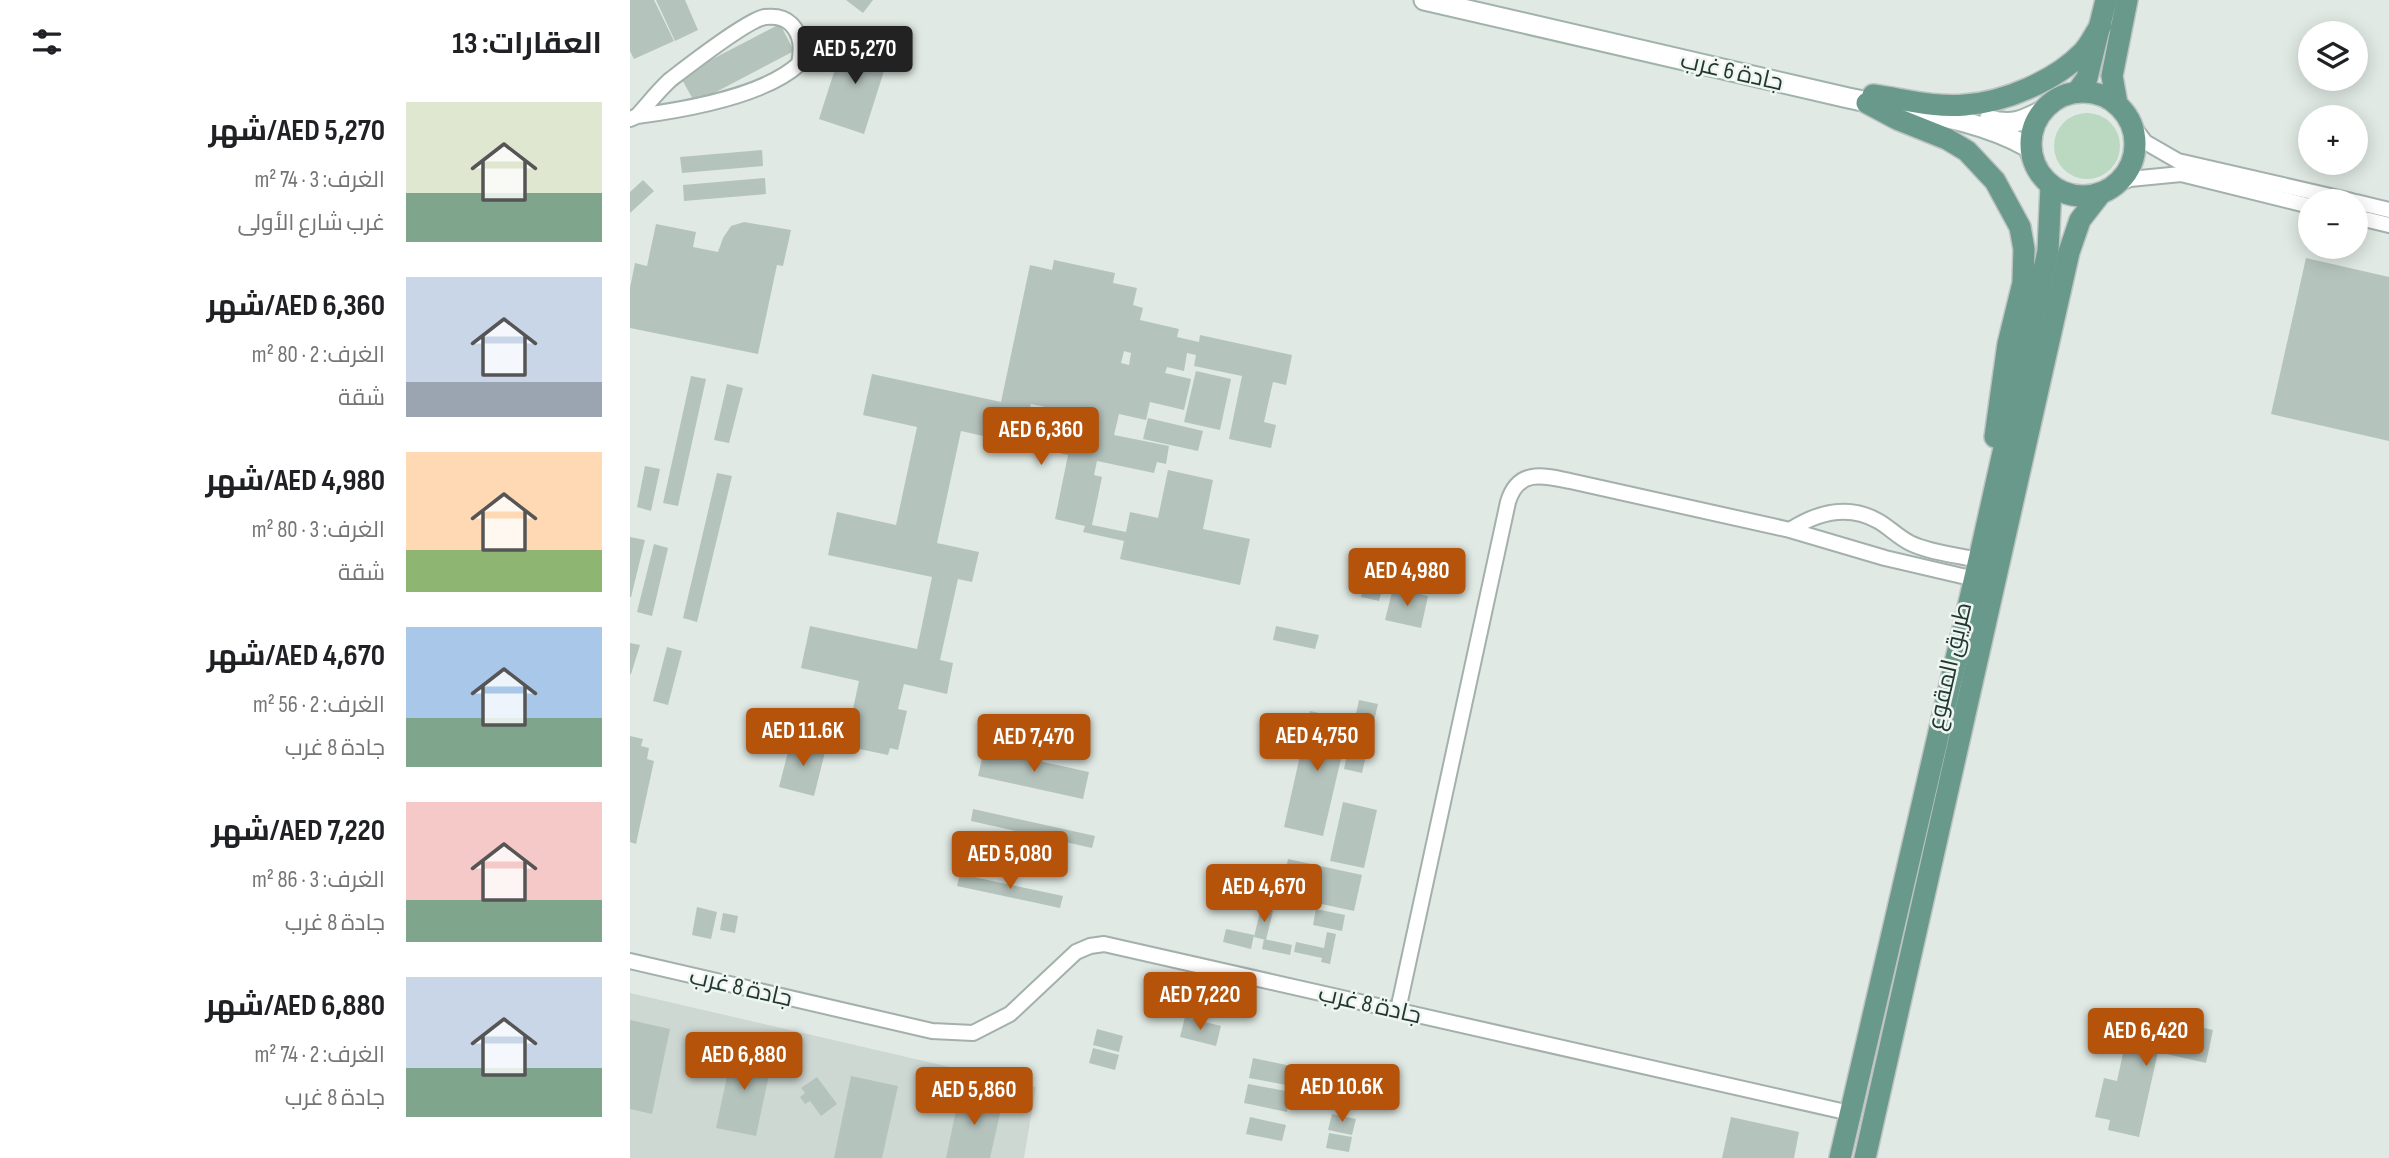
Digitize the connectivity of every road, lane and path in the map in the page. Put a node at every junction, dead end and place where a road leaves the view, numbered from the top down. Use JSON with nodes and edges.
{"nodes":[{"id":1,"x":1424,"y":0,"type":"edge"},
{"id":2,"x":1468,"y":0,"type":"edge"},
{"id":3,"x":2106,"y":0,"type":"edge"},
{"id":4,"x":2127,"y":0,"type":"edge"},
{"id":5,"x":2101,"y":25,"type":"junction"},
{"id":6,"x":2077,"y":92,"type":"junction"},
{"id":7,"x":1870,"y":99,"type":"junction"},
{"id":8,"x":2117,"y":104,"type":"junction"},
{"id":9,"x":2044,"y":110,"type":"junction"},
{"id":10,"x":633,"y":118,"type":"edge"},
{"id":11,"x":2133,"y":126,"type":"junction"},
{"id":12,"x":2032,"y":156,"type":"junction"},
{"id":13,"x":2052,"y":186,"type":"junction"},
{"id":14,"x":2109,"y":189,"type":"junction"},
{"id":15,"x":2298,"y":189,"type":"edge"},
{"id":16,"x":2298,"y":203,"type":"edge"},
{"id":17,"x":2368,"y":205,"type":"edge"},
{"id":18,"x":2389,"y":210,"type":"edge"},
{"id":19,"x":2368,"y":220,"type":"edge"},
{"id":20,"x":2389,"y":225,"type":"edge"},
{"id":21,"x":2000,"y":469,"type":"junction"},
{"id":22,"x":1790,"y":530,"type":"junction"},
{"id":23,"x":1977,"y":569,"type":"junction"},
{"id":24,"x":630,"y":961,"type":"edge"},
{"id":25,"x":1398,"y":1010,"type":"junction"},
{"id":26,"x":1850,"y":1113,"type":"junction"},
{"id":27,"x":1840,"y":1158,"type":"edge"},
{"id":28,"x":1865,"y":1158,"type":"edge"}],
"edges":[{"from":1,"to":7,"type":"main road","name":"جادة 6 غرب"},
{"from":2,"to":7,"type":"main road","name":"جادة 6 غرب"},
{"from":3,"to":5,"type":"main road"},
{"from":4,"to":8,"type":"main road"},
{"from":5,"to":6,"type":"main road"},
{"from":5,"to":7,"type":"main road"},
{"from":6,"to":8,"type":"main road"},
{"from":6,"to":9,"type":"main road"},
{"from":7,"to":9,"type":"main road","name":"جادة 6 غرب"},
{"from":7,"to":12,"type":"main road","name":"جادة 6 غرب"},
{"from":7,"to":21,"type":"main road"},
{"from":8,"to":11,"type":"main road"},
{"from":9,"to":12,"type":"main road"},
{"from":10,"to":10,"type":"street"},
{"from":11,"to":14,"type":"main road"},
{"from":11,"to":15,"type":"street"},
{"from":12,"to":13,"type":"main road"},
{"from":13,"to":14,"type":"main road"},
{"from":13,"to":21,"type":"main road","name":"طريق المقوع"},
{"from":14,"to":16,"type":"street"},
{"from":14,"to":28,"type":"main road","name":"طريق المقوع"},
{"from":17,"to":18,"type":"street"},
{"from":19,"to":20,"type":"street"},
{"from":21,"to":23,"type":"main road","name":"طريق المقوع"},
{"from":22,"to":23,"type":"street"},
{"from":22,"to":23,"type":"street"},
{"from":22,"to":25,"type":"street"},
{"from":23,"to":26,"type":"main road","name":"طريق المقوع"},
{"from":24,"to":25,"type":"street","name":"جادة 8 غرب"},
{"from":25,"to":26,"type":"street","name":"جادة 8 غرب"},
{"from":26,"to":27,"type":"main road","name":"طريق المقوع"}]}
